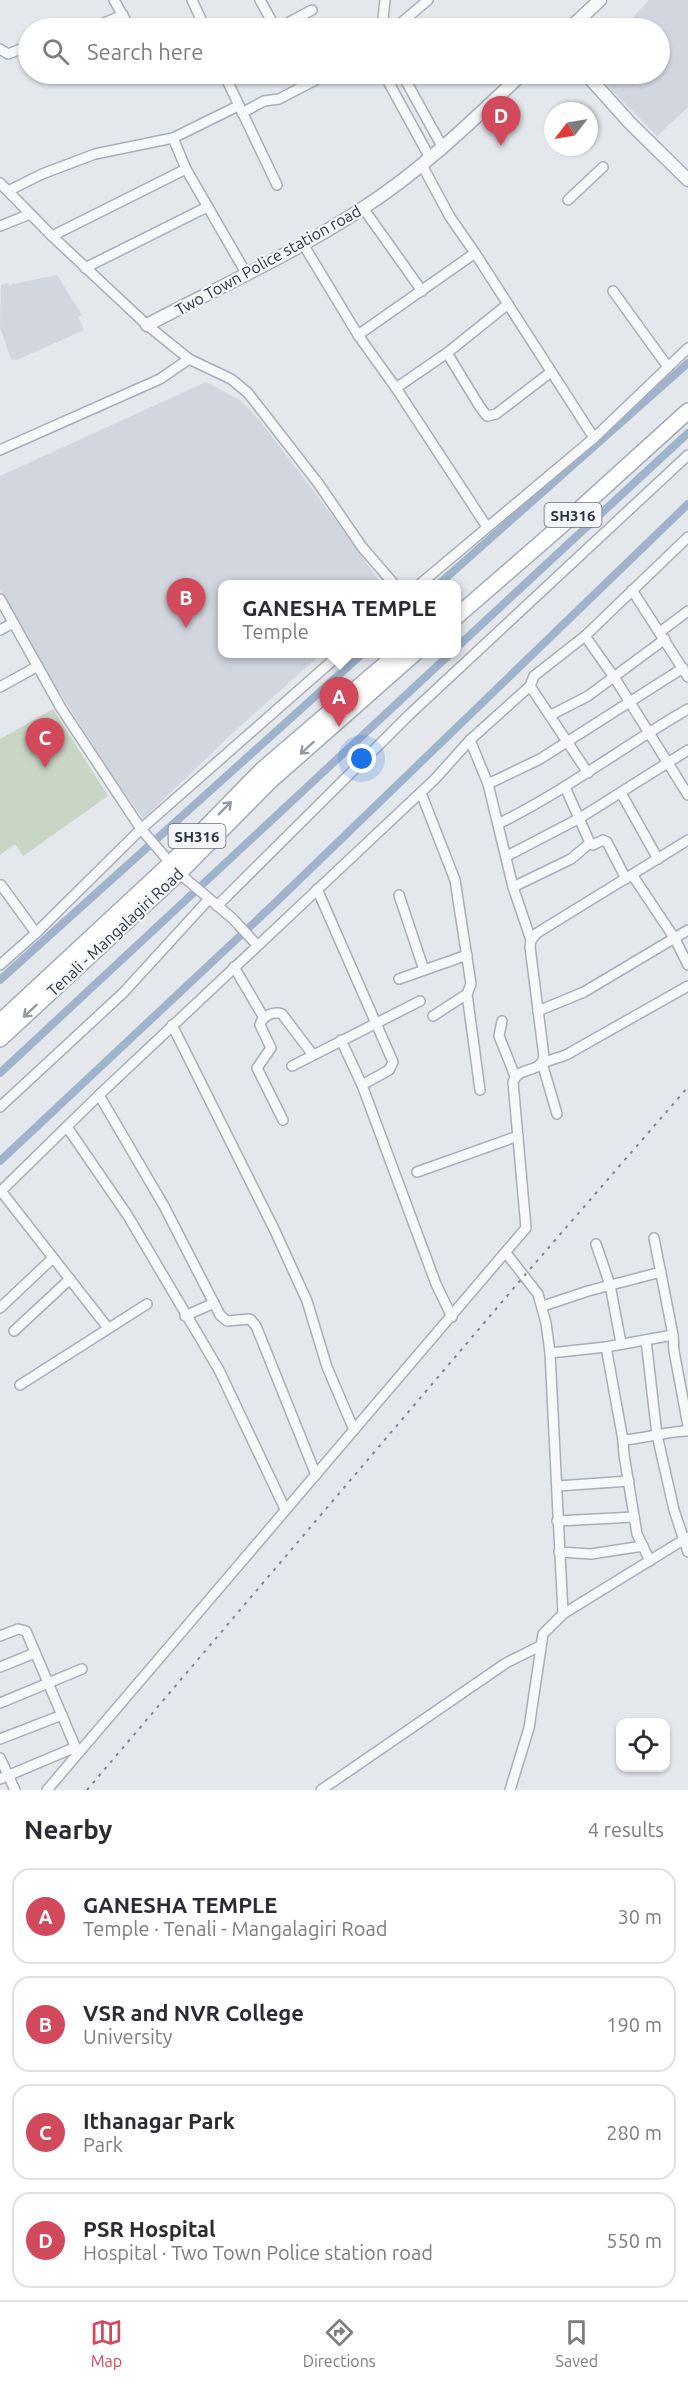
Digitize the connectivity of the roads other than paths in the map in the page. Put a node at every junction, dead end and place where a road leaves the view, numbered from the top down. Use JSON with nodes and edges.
{"nodes":[{"id":1,"x":114,"y":0,"type":"edge"},
{"id":2,"x":192,"y":0,"type":"edge"},
{"id":3,"x":260,"y":0,"type":"edge"},
{"id":4,"x":385,"y":0,"type":"edge"},
{"id":5,"x":428,"y":0,"type":"edge"},
{"id":6,"x":600,"y":0,"type":"edge"},
{"id":7,"x":312,"y":10,"type":"dead end"},
{"id":8,"x":123,"y":15,"type":"junction"},
{"id":9,"x":116,"y":18,"type":"edge"},
{"id":10,"x":125,"y":18,"type":"edge"},
{"id":11,"x":200,"y":18,"type":"edge"},
{"id":12,"x":270,"y":18,"type":"edge"},
{"id":13,"x":298,"y":18,"type":"edge"},
{"id":14,"x":383,"y":18,"type":"edge"},
{"id":15,"x":407,"y":18,"type":"edge"},
{"id":16,"x":581,"y":18,"type":"edge"},
{"id":17,"x":0,"y":49,"type":"edge"},
{"id":18,"x":18,"y":50,"type":"edge"},
{"id":19,"x":228,"y":84,"type":"edge"},
{"id":20,"x":308,"y":84,"type":"edge"},
{"id":21,"x":389,"y":84,"type":"edge"},
{"id":22,"x":408,"y":84,"type":"edge"},
{"id":23,"x":511,"y":84,"type":"edge"},
{"id":24,"x":595,"y":84,"type":"edge"},
{"id":25,"x":240,"y":110,"type":"junction"},
{"id":26,"x":173,"y":138,"type":"junction"},
{"id":27,"x":443,"y":148,"type":"junction"},
{"id":28,"x":426,"y":162,"type":"junction"},
{"id":29,"x":603,"y":167,"type":"dead end"},
{"id":30,"x":186,"y":169,"type":"junction"},
{"id":31,"x":688,"y":180,"type":"edge"},
{"id":32,"x":0,"y":183,"type":"edge"},
{"id":33,"x":277,"y":185,"type":"dead end"},
{"id":34,"x":8,"y":191,"type":"junction"},
{"id":35,"x":568,"y":200,"type":"dead end"},
{"id":36,"x":207,"y":207,"type":"junction"},
{"id":37,"x":363,"y":208,"type":"junction"},
{"id":38,"x":30,"y":214,"type":"junction"},
{"id":39,"x":0,"y":226,"type":"edge"},
{"id":40,"x":52,"y":236,"type":"junction"},
{"id":41,"x":303,"y":244,"type":"junction"},
{"id":42,"x":475,"y":253,"type":"junction"},
{"id":43,"x":86,"y":268,"type":"junction"},
{"id":44,"x":246,"y":273,"type":"junction"},
{"id":45,"x":422,"y":291,"type":"junction"},
{"id":46,"x":613,"y":291,"type":"dead end"},
{"id":47,"x":508,"y":304,"type":"junction"},
{"id":48,"x":147,"y":325,"type":"junction"},
{"id":49,"x":358,"y":335,"type":"junction"},
{"id":50,"x":688,"y":348,"type":"edge"},
{"id":51,"x":447,"y":352,"type":"junction"},
{"id":52,"x":189,"y":359,"type":"junction"},
{"id":53,"x":668,"y":367,"type":"junction"},
{"id":54,"x":551,"y":372,"type":"junction"},
{"id":55,"x":396,"y":388,"type":"junction"},
{"id":56,"x":688,"y":399,"type":"edge"},
{"id":57,"x":688,"y":411,"type":"edge"},
{"id":58,"x":594,"y":438,"type":"junction"},
{"id":59,"x":0,"y":450,"type":"edge"},
{"id":60,"x":688,"y":455,"type":"edge"},
{"id":61,"x":487,"y":527,"type":"junction"},
{"id":62,"x":688,"y":537,"type":"edge"},
{"id":63,"x":390,"y":580,"type":"edge"},
{"id":64,"x":426,"y":580,"type":"edge"},
{"id":65,"x":632,"y":590,"type":"junction"},
{"id":66,"x":0,"y":599,"type":"edge"},
{"id":67,"x":461,"y":600,"type":"edge"},
{"id":68,"x":688,"y":611,"type":"edge"},
{"id":69,"x":461,"y":613,"type":"edge"},
{"id":70,"x":13,"y":623,"type":"junction"},
{"id":71,"x":0,"y":630,"type":"edge"},
{"id":72,"x":662,"y":635,"type":"junction"},
{"id":73,"x":585,"y":636,"type":"junction"},
{"id":74,"x":336,"y":658,"type":"edge"},
{"id":75,"x":392,"y":658,"type":"edge"},
{"id":76,"x":409,"y":658,"type":"edge"},
{"id":77,"x":38,"y":666,"type":"junction"},
{"id":78,"x":686,"y":673,"type":"edge"},
{"id":79,"x":614,"y":677,"type":"junction"},
{"id":80,"x":530,"y":686,"type":"junction"},
{"id":81,"x":0,"y":687,"type":"edge"},
{"id":82,"x":631,"y":702,"type":"junction"},
{"id":83,"x":688,"y":708,"type":"edge"},
{"id":84,"x":551,"y":715,"type":"junction"},
{"id":85,"x":648,"y":732,"type":"junction"},
{"id":86,"x":470,"y":740,"type":"junction"},
{"id":87,"x":568,"y":742,"type":"junction"},
{"id":88,"x":688,"y":750,"type":"edge"},
{"id":89,"x":669,"y":763,"type":"junction"},
{"id":90,"x":588,"y":773,"type":"junction"},
{"id":91,"x":488,"y":784,"type":"junction"},
{"id":92,"x":565,"y":787,"type":"junction"},
{"id":93,"x":421,"y":793,"type":"junction"},
{"id":94,"x":621,"y":793,"type":"junction"},
{"id":95,"x":688,"y":795,"type":"edge"},
{"id":96,"x":580,"y":818,"type":"junction"},
{"id":97,"x":498,"y":824,"type":"junction"},
{"id":98,"x":144,"y":832,"type":"junction"},
{"id":99,"x":688,"y":840,"type":"edge"},
{"id":100,"x":590,"y":843,"type":"junction"},
{"id":101,"x":507,"y":856,"type":"junction"},
{"id":102,"x":658,"y":859,"type":"junction"},
{"id":103,"x":176,"y":868,"type":"junction"},
{"id":104,"x":630,"y":877,"type":"junction"},
{"id":105,"x":1,"y":885,"type":"edge"},
{"id":106,"x":513,"y":888,"type":"junction"},
{"id":107,"x":317,"y":889,"type":"junction"},
{"id":108,"x":399,"y":895,"type":"dead end"},
{"id":109,"x":209,"y":899,"type":"junction"},
{"id":110,"x":688,"y":930,"type":"edge"},
{"id":111,"x":36,"y":933,"type":"junction"},
{"id":112,"x":675,"y":939,"type":"junction"},
{"id":113,"x":531,"y":940,"type":"junction"},
{"id":114,"x":257,"y":945,"type":"junction"},
{"id":115,"x":467,"y":955,"type":"junction"},
{"id":116,"x":0,"y":965,"type":"edge"},
{"id":117,"x":688,"y":965,"type":"edge"},
{"id":118,"x":234,"y":967,"type":"junction"},
{"id":119,"x":424,"y":970,"type":"junction"},
{"id":120,"x":399,"y":979,"type":"dead end"},
{"id":121,"x":688,"y":986,"type":"edge"},
{"id":122,"x":467,"y":994,"type":"junction"},
{"id":123,"x":420,"y":1001,"type":"dead end"},
{"id":124,"x":538,"y":1011,"type":"junction"},
{"id":125,"x":433,"y":1016,"type":"dead end"},
{"id":126,"x":264,"y":1018,"type":"junction"},
{"id":127,"x":502,"y":1021,"type":"dead end"},
{"id":128,"x":0,"y":1022,"type":"edge"},
{"id":129,"x":376,"y":1023,"type":"junction"},
{"id":130,"x":172,"y":1025,"type":"junction"},
{"id":131,"x":0,"y":1039,"type":"edge"},
{"id":132,"x":341,"y":1040,"type":"junction"},
{"id":133,"x":313,"y":1055,"type":"junction"},
{"id":134,"x":542,"y":1063,"type":"junction"},
{"id":135,"x":292,"y":1066,"type":"dead end"},
{"id":136,"x":515,"y":1076,"type":"junction"},
{"id":137,"x":362,"y":1085,"type":"junction"},
{"id":138,"x":480,"y":1090,"type":"dead end"},
{"id":139,"x":99,"y":1095,"type":"junction"},
{"id":140,"x":0,"y":1107,"type":"edge"},
{"id":141,"x":557,"y":1113,"type":"dead end"},
{"id":142,"x":283,"y":1120,"type":"dead end"},
{"id":143,"x":67,"y":1127,"type":"junction"},
{"id":144,"x":518,"y":1136,"type":"junction"},
{"id":145,"x":417,"y":1172,"type":"dead end"},
{"id":146,"x":1,"y":1192,"type":"edge"},
{"id":147,"x":654,"y":1238,"type":"dead end"},
{"id":148,"x":596,"y":1244,"type":"dead end"},
{"id":149,"x":506,"y":1253,"type":"junction"},
{"id":150,"x":53,"y":1258,"type":"junction"},
{"id":151,"x":661,"y":1272,"type":"junction"},
{"id":152,"x":70,"y":1280,"type":"junction"},
{"id":153,"x":610,"y":1285,"type":"junction"},
{"id":154,"x":214,"y":1303,"type":"junction"},
{"id":155,"x":147,"y":1304,"type":"dead end"},
{"id":156,"x":543,"y":1306,"type":"junction"},
{"id":157,"x":0,"y":1308,"type":"edge"},
{"id":158,"x":185,"y":1316,"type":"junction"},
{"id":159,"x":452,"y":1317,"type":"junction"},
{"id":160,"x":108,"y":1328,"type":"junction"},
{"id":161,"x":14,"y":1331,"type":"dead end"},
{"id":162,"x":673,"y":1335,"type":"junction"},
{"id":163,"x":646,"y":1340,"type":"junction"},
{"id":164,"x":621,"y":1343,"type":"junction"},
{"id":165,"x":606,"y":1347,"type":"junction"},
{"id":166,"x":550,"y":1353,"type":"junction"},
{"id":167,"x":20,"y":1385,"type":"dead end"},
{"id":168,"x":688,"y":1426,"type":"edge"},
{"id":169,"x":354,"y":1430,"type":"junction"},
{"id":170,"x":688,"y":1431,"type":"edge"},
{"id":171,"x":657,"y":1436,"type":"junction"},
{"id":172,"x":623,"y":1440,"type":"junction"},
{"id":173,"x":316,"y":1475,"type":"junction"},
{"id":174,"x":629,"y":1481,"type":"junction"},
{"id":175,"x":558,"y":1486,"type":"junction"},
{"id":176,"x":285,"y":1509,"type":"junction"},
{"id":177,"x":634,"y":1517,"type":"junction"},
{"id":178,"x":557,"y":1521,"type":"junction"},
{"id":179,"x":686,"y":1538,"type":"edge"},
{"id":180,"x":644,"y":1546,"type":"junction"},
{"id":181,"x":559,"y":1552,"type":"junction"},
{"id":182,"x":688,"y":1552,"type":"edge"},
{"id":183,"x":650,"y":1561,"type":"junction"},
{"id":184,"x":563,"y":1614,"type":"junction"},
{"id":185,"x":0,"y":1636,"type":"edge"},
{"id":186,"x":540,"y":1646,"type":"junction"},
{"id":187,"x":35,"y":1653,"type":"junction"},
{"id":188,"x":0,"y":1667,"type":"edge"},
{"id":189,"x":82,"y":1669,"type":"dead end"},
{"id":190,"x":48,"y":1683,"type":"junction"},
{"id":191,"x":0,"y":1703,"type":"edge"},
{"id":192,"x":62,"y":1715,"type":"junction"},
{"id":193,"x":0,"y":1739,"type":"edge"},
{"id":194,"x":77,"y":1750,"type":"junction"},
{"id":195,"x":0,"y":1758,"type":"edge"},
{"id":196,"x":4,"y":1777,"type":"edge"},
{"id":197,"x":15,"y":1790,"type":"edge"},
{"id":198,"x":47,"y":1790,"type":"edge"},
{"id":199,"x":321,"y":1790,"type":"edge"},
{"id":200,"x":510,"y":1790,"type":"edge"}],
"edges":[{"from":1,"to":8,"type":"street"},
{"from":2,"to":11,"type":"street"},
{"from":3,"to":12,"type":"street"},
{"from":4,"to":14,"type":"street"},
{"from":5,"to":15,"type":"street"},
{"from":6,"to":16,"type":"street"},
{"from":7,"to":13,"type":"street"},
{"from":8,"to":9,"type":"street"},
{"from":8,"to":10,"type":"street"},
{"from":17,"to":18,"type":"street"},
{"from":19,"to":25,"type":"street"},
{"from":20,"to":25,"type":"street"},
{"from":21,"to":28,"type":"street"},
{"from":22,"to":27,"type":"street"},
{"from":23,"to":27,"type":"street","name":"Two Town Police station road"},
{"from":24,"to":31,"type":"street"},
{"from":25,"to":26,"type":"street"},
{"from":25,"to":33,"type":"street"},
{"from":26,"to":30,"type":"street"},
{"from":26,"to":34,"type":"street"},
{"from":27,"to":28,"type":"street","name":"Two Town Police station road"},
{"from":28,"to":37,"type":"street","name":"Two Town Police station road"},
{"from":28,"to":42,"type":"street"},
{"from":29,"to":35,"type":"street"},
{"from":30,"to":36,"type":"street"},
{"from":30,"to":40,"type":"street"},
{"from":32,"to":34,"type":"street"},
{"from":34,"to":38,"type":"street"},
{"from":36,"to":43,"type":"street"},
{"from":36,"to":44,"type":"street"},
{"from":37,"to":41,"type":"street","name":"Two Town Police station road"},
{"from":37,"to":45,"type":"street"},
{"from":38,"to":39,"type":"street"},
{"from":38,"to":40,"type":"street"},
{"from":40,"to":43,"type":"street"},
{"from":41,"to":44,"type":"street","name":"Two Town Police station road"},
{"from":41,"to":49,"type":"street"},
{"from":42,"to":45,"type":"street"},
{"from":42,"to":47,"type":"street"},
{"from":43,"to":48,"type":"street"},
{"from":44,"to":48,"type":"street","name":"Two Town Police station road"},
{"from":45,"to":49,"type":"street"},
{"from":46,"to":53,"type":"street"},
{"from":47,"to":51,"type":"street"},
{"from":47,"to":54,"type":"street"},
{"from":48,"to":52,"type":"street"},
{"from":49,"to":55,"type":"street"},
{"from":50,"to":53,"type":"street"},
{"from":51,"to":54,"type":"street"},
{"from":51,"to":55,"type":"street"},
{"from":52,"to":59,"type":"street"},
{"from":52,"to":63,"type":"street"},
{"from":53,"to":58,"type":"street"},
{"from":54,"to":58,"type":"street"},
{"from":55,"to":61,"type":"street"},
{"from":56,"to":67,"type":"main road","number":"SH316"},
{"from":57,"to":69,"type":"main road","number":"SH316"},
{"from":58,"to":61,"type":"street"},
{"from":60,"to":109,"type":"street"},
{"from":61,"to":64,"type":"street"},
{"from":62,"to":65,"type":"street"},
{"from":65,"to":72,"type":"street"},
{"from":65,"to":73,"type":"street"},
{"from":66,"to":70,"type":"street"},
{"from":68,"to":72,"type":"street"},
{"from":70,"to":71,"type":"street"},
{"from":70,"to":77,"type":"street"},
{"from":72,"to":78,"type":"street"},
{"from":72,"to":79,"type":"street"},
{"from":73,"to":79,"type":"street"},
{"from":73,"to":80,"type":"street"},
{"from":74,"to":98,"type":"street"},
{"from":103,"to":75,"type":"main road","name":"Tenali - Mangalagiri Road","number":"SH316","one_way":true},
{"from":76,"to":103,"type":"main road","name":"Tenali - Mangalagiri Road","number":"SH316","one_way":true},
{"from":77,"to":81,"type":"street"},
{"from":77,"to":98,"type":"street"},
{"from":78,"to":82,"type":"street"},
{"from":79,"to":82,"type":"street"},
{"from":79,"to":84,"type":"street"},
{"from":80,"to":84,"type":"street"},
{"from":80,"to":86,"type":"street"},
{"from":82,"to":85,"type":"street"},
{"from":82,"to":87,"type":"street"},
{"from":83,"to":85,"type":"street"},
{"from":84,"to":87,"type":"street"},
{"from":85,"to":89,"type":"street"},
{"from":85,"to":90,"type":"street"},
{"from":86,"to":91,"type":"street"},
{"from":86,"to":93,"type":"street"},
{"from":87,"to":90,"type":"street"},
{"from":87,"to":91,"type":"street"},
{"from":88,"to":89,"type":"street"},
{"from":89,"to":94,"type":"street"},
{"from":89,"to":95,"type":"street"},
{"from":90,"to":92,"type":"street"},
{"from":91,"to":97,"type":"street"},
{"from":92,"to":96,"type":"street"},
{"from":92,"to":97,"type":"street"},
{"from":93,"to":107,"type":"street"},
{"from":93,"to":115,"type":"street"},
{"from":94,"to":96,"type":"street"},
{"from":94,"to":102,"type":"street"},
{"from":96,"to":100,"type":"street"},
{"from":96,"to":101,"type":"street"},
{"from":97,"to":101,"type":"street"},
{"from":98,"to":103,"type":"street"},
{"from":98,"to":111,"type":"street"},
{"from":99,"to":102,"type":"street"},
{"from":100,"to":104,"type":"street"},
{"from":100,"to":106,"type":"street"},
{"from":101,"to":106,"type":"street"},
{"from":102,"to":104,"type":"street"},
{"from":103,"to":109,"type":"street"},
{"from":103,"to":128,"type":"main road","name":"Tenali - Mangalagiri Road","number":"SH316"},
{"from":103,"to":131,"type":"main road","name":"Tenali - Mangalagiri Road","number":"SH316","one_way":true},
{"from":104,"to":112,"type":"street"},
{"from":104,"to":113,"type":"street"},
{"from":105,"to":111,"type":"street"},
{"from":106,"to":113,"type":"street"},
{"from":107,"to":114,"type":"street"},
{"from":107,"to":129,"type":"street"},
{"from":108,"to":119,"type":"street"},
{"from":109,"to":114,"type":"street"},
{"from":109,"to":140,"type":"street"},
{"from":110,"to":112,"type":"street"},
{"from":111,"to":116,"type":"street"},
{"from":112,"to":117,"type":"street"},
{"from":112,"to":124,"type":"street"},
{"from":113,"to":124,"type":"street"},
{"from":114,"to":118,"type":"street"},
{"from":115,"to":119,"type":"street"},
{"from":115,"to":122,"type":"street"},
{"from":118,"to":126,"type":"street"},
{"from":118,"to":130,"type":"street"},
{"from":119,"to":120,"type":"street"},
{"from":121,"to":134,"type":"street"},
{"from":122,"to":125,"type":"street"},
{"from":122,"to":138,"type":"street"},
{"from":123,"to":129,"type":"street"},
{"from":124,"to":134,"type":"street"},
{"from":126,"to":133,"type":"street"},
{"from":126,"to":142,"type":"street"},
{"from":127,"to":136,"type":"street"},
{"from":129,"to":132,"type":"street"},
{"from":129,"to":137,"type":"street"},
{"from":130,"to":139,"type":"street"},
{"from":130,"to":169,"type":"street"},
{"from":132,"to":133,"type":"street"},
{"from":132,"to":137,"type":"street"},
{"from":133,"to":135,"type":"street"},
{"from":134,"to":136,"type":"street"},
{"from":134,"to":141,"type":"street"},
{"from":136,"to":144,"type":"street"},
{"from":137,"to":159,"type":"street"},
{"from":139,"to":143,"type":"street"},
{"from":139,"to":154,"type":"street"},
{"from":143,"to":146,"type":"street"},
{"from":143,"to":158,"type":"street"},
{"from":144,"to":145,"type":"street"},
{"from":144,"to":149,"type":"street"},
{"from":146,"to":150,"type":"street"},
{"from":147,"to":151,"type":"street"},
{"from":148,"to":153,"type":"street"},
{"from":149,"to":156,"type":"street"},
{"from":149,"to":159,"type":"street"},
{"from":150,"to":152,"type":"street"},
{"from":150,"to":157,"type":"street"},
{"from":151,"to":153,"type":"street"},
{"from":151,"to":162,"type":"street"},
{"from":152,"to":160,"type":"street"},
{"from":152,"to":161,"type":"street"},
{"from":153,"to":156,"type":"street"},
{"from":153,"to":164,"type":"street"},
{"from":154,"to":158,"type":"street"},
{"from":154,"to":173,"type":"street"},
{"from":155,"to":160,"type":"street"},
{"from":156,"to":166,"type":"street"},
{"from":158,"to":176,"type":"street"},
{"from":159,"to":169,"type":"street"},
{"from":160,"to":167,"type":"street"},
{"from":162,"to":163,"type":"street"},
{"from":162,"to":168,"type":"street"},
{"from":163,"to":164,"type":"street"},
{"from":163,"to":171,"type":"street"},
{"from":164,"to":165,"type":"street"},
{"from":165,"to":166,"type":"street"},
{"from":165,"to":172,"type":"street"},
{"from":166,"to":175,"type":"street"},
{"from":169,"to":173,"type":"street"},
{"from":170,"to":171,"type":"street"},
{"from":171,"to":172,"type":"street"},
{"from":171,"to":179,"type":"street"},
{"from":172,"to":174,"type":"street"},
{"from":173,"to":176,"type":"street"},
{"from":174,"to":175,"type":"street"},
{"from":174,"to":177,"type":"street"},
{"from":175,"to":178,"type":"street"},
{"from":176,"to":194,"type":"street"},
{"from":177,"to":178,"type":"street"},
{"from":177,"to":180,"type":"street"},
{"from":178,"to":181,"type":"street"},
{"from":179,"to":182,"type":"street"},
{"from":179,"to":183,"type":"street"},
{"from":180,"to":181,"type":"street"},
{"from":180,"to":183,"type":"street"},
{"from":181,"to":184,"type":"street"},
{"from":183,"to":184,"type":"street"},
{"from":184,"to":186,"type":"street"},
{"from":185,"to":187,"type":"street"},
{"from":186,"to":199,"type":"street"},
{"from":186,"to":200,"type":"street"},
{"from":187,"to":188,"type":"street"},
{"from":187,"to":190,"type":"street"},
{"from":189,"to":190,"type":"street"},
{"from":190,"to":191,"type":"street"},
{"from":190,"to":192,"type":"street"},
{"from":192,"to":193,"type":"street"},
{"from":192,"to":194,"type":"street"},
{"from":194,"to":196,"type":"street"},
{"from":194,"to":198,"type":"street"},
{"from":195,"to":196,"type":"street"},
{"from":196,"to":197,"type":"street"}]}
